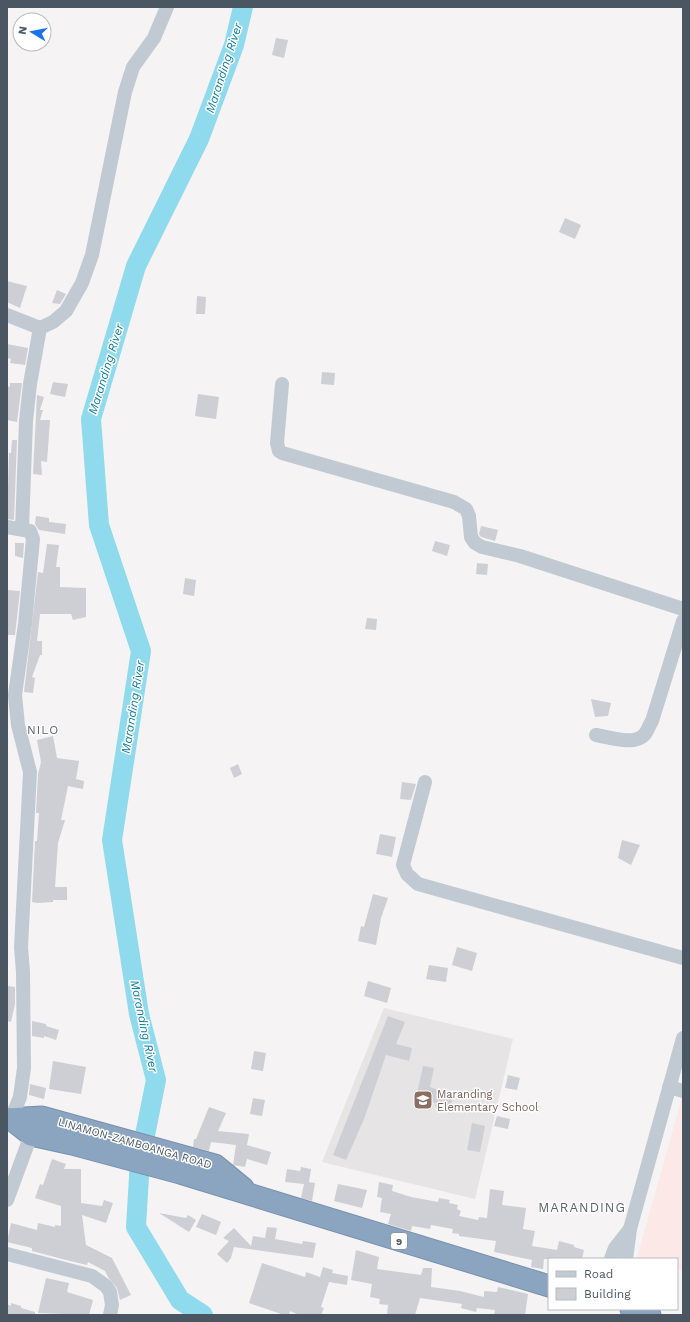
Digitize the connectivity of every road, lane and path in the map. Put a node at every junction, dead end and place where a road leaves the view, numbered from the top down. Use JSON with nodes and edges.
{"nodes":[{"id":1,"x":167,"y":7,"type":"edge"},
{"id":2,"x":7,"y":314,"type":"edge"},
{"id":3,"x":40,"y":328,"type":"junction"},
{"id":4,"x":282,"y":384,"type":"dead end"},
{"id":5,"x":7,"y":527,"type":"edge"},
{"id":6,"x":22,"y":529,"type":"junction"},
{"id":7,"x":683,"y":609,"type":"edge"},
{"id":8,"x":683,"y":621,"type":"edge"},
{"id":9,"x":11,"y":695,"type":"edge"},
{"id":10,"x":13,"y":724,"type":"edge"},
{"id":11,"x":596,"y":735,"type":"dead end"},
{"id":12,"x":425,"y":782,"type":"dead end"},
{"id":13,"x":683,"y":958,"type":"edge"},
{"id":14,"x":683,"y":1038,"type":"edge"},
{"id":15,"x":669,"y":1087,"type":"junction"},
{"id":16,"x":683,"y":1091,"type":"edge"},
{"id":17,"x":9,"y":1119,"type":"edge"},
{"id":18,"x":31,"y":1135,"type":"junction"},
{"id":19,"x":75,"y":1135,"type":"junction"},
{"id":20,"x":7,"y":1200,"type":"edge"},
{"id":21,"x":630,"y":1230,"type":"junction"},
{"id":22,"x":7,"y":1254,"type":"edge"},
{"id":23,"x":611,"y":1258,"type":"edge"},
{"id":24,"x":626,"y":1258,"type":"edge"},
{"id":25,"x":548,"y":1286,"type":"edge"},
{"id":26,"x":634,"y":1310,"type":"edge"},
{"id":27,"x":110,"y":1315,"type":"edge"},
{"id":28,"x":650,"y":1315,"type":"edge"}],
"edges":[{"from":1,"to":3,"type":"street"},
{"from":2,"to":3,"type":"street"},
{"from":3,"to":6,"type":"street"},
{"from":4,"to":7,"type":"street"},
{"from":5,"to":6,"type":"street"},
{"from":6,"to":9,"type":"street"},
{"from":8,"to":11,"type":"street"},
{"from":9,"to":10,"type":"street"},
{"from":10,"to":17,"type":"street"},
{"from":12,"to":13,"type":"street"},
{"from":14,"to":15,"type":"street"},
{"from":15,"to":16,"type":"street"},
{"from":15,"to":21,"type":"street"},
{"from":17,"to":18,"type":"highway","name":"LINAMON-ZAMBOANGA ROAD","number":"9"},
{"from":17,"to":19,"type":"highway","name":"LINAMON-ZAMBOANGA ROAD","number":"9"},
{"from":18,"to":19,"type":"highway","name":"LINAMON-ZAMBOANGA ROAD","number":"9"},
{"from":18,"to":20,"type":"street"},
{"from":19,"to":25,"type":"highway","name":"LINAMON-ZAMBOANGA ROAD","number":"9"},
{"from":21,"to":23,"type":"street"},
{"from":21,"to":24,"type":"street"},
{"from":22,"to":27,"type":"street"},
{"from":26,"to":28,"type":"highway"}]}
